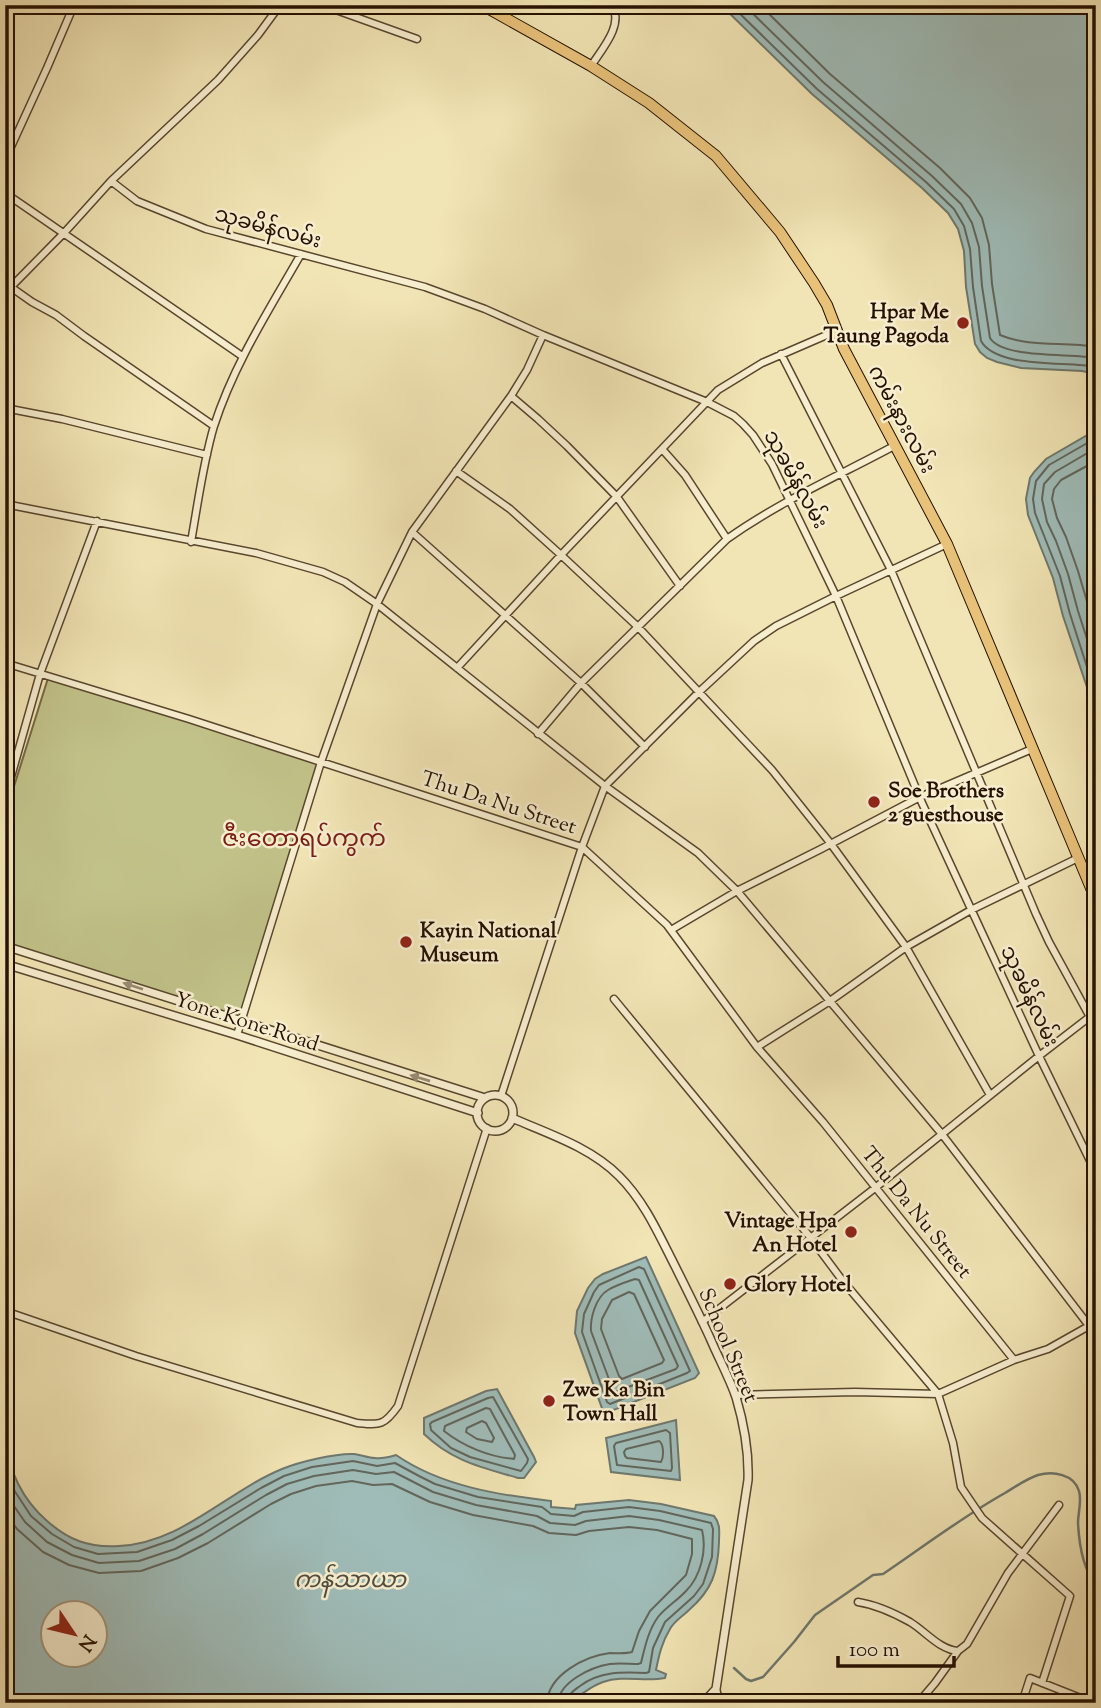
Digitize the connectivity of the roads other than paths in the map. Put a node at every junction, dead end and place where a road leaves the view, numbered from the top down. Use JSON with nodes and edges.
{"nodes":[{"id":1,"x":74,"y":5,"type":"edge"},
{"id":2,"x":280,"y":5,"type":"edge"},
{"id":3,"x":322,"y":5,"type":"edge"},
{"id":4,"x":482,"y":5,"type":"edge"},
{"id":5,"x":612,"y":5,"type":"edge"},
{"id":6,"x":417,"y":39,"type":"dead end"},
{"id":7,"x":591,"y":66,"type":"junction"},
{"id":8,"x":5,"y":160,"type":"edge"},
{"id":9,"x":111,"y":181,"type":"junction"},
{"id":10,"x":5,"y":193,"type":"edge"},
{"id":11,"x":64,"y":233,"type":"junction"},
{"id":12,"x":301,"y":254,"type":"junction"},
{"id":13,"x":7,"y":288,"type":"edge"},
{"id":14,"x":836,"y":331,"type":"junction"},
{"id":15,"x":543,"y":335,"type":"junction"},
{"id":16,"x":781,"y":354,"type":"junction"},
{"id":17,"x":242,"y":356,"type":"junction"},
{"id":18,"x":510,"y":396,"type":"junction"},
{"id":19,"x":707,"y":402,"type":"junction"},
{"id":20,"x":5,"y":408,"type":"edge"},
{"id":21,"x":214,"y":426,"type":"junction"},
{"id":22,"x":894,"y":446,"type":"junction"},
{"id":23,"x":662,"y":449,"type":"junction"},
{"id":24,"x":207,"y":455,"type":"junction"},
{"id":25,"x":456,"y":471,"type":"junction"},
{"id":26,"x":843,"y":473,"type":"junction"},
{"id":27,"x":617,"y":497,"type":"junction"},
{"id":28,"x":789,"y":500,"type":"junction"},
{"id":29,"x":5,"y":504,"type":"edge"},
{"id":30,"x":97,"y":521,"type":"junction"},
{"id":31,"x":412,"y":532,"type":"junction"},
{"id":32,"x":727,"y":539,"type":"junction"},
{"id":33,"x":191,"y":542,"type":"junction"},
{"id":34,"x":947,"y":544,"type":"junction"},
{"id":35,"x":561,"y":555,"type":"junction"},
{"id":36,"x":891,"y":570,"type":"junction"},
{"id":37,"x":680,"y":586,"type":"junction"},
{"id":38,"x":836,"y":596,"type":"junction"},
{"id":39,"x":377,"y":604,"type":"junction"},
{"id":40,"x":505,"y":615,"type":"junction"},
{"id":41,"x":638,"y":628,"type":"junction"},
{"id":42,"x":5,"y":663,"type":"edge"},
{"id":43,"x":457,"y":668,"type":"junction"},
{"id":44,"x":40,"y":674,"type":"junction"},
{"id":45,"x":581,"y":683,"type":"junction"},
{"id":46,"x":699,"y":692,"type":"junction"},
{"id":47,"x":538,"y":734,"type":"junction"},
{"id":48,"x":645,"y":747,"type":"junction"},
{"id":49,"x":1032,"y":749,"type":"junction"},
{"id":50,"x":321,"y":762,"type":"junction"},
{"id":51,"x":975,"y":773,"type":"junction"},
{"id":52,"x":605,"y":786,"type":"junction"},
{"id":53,"x":920,"y":797,"type":"junction"},
{"id":54,"x":5,"y":798,"type":"edge"},
{"id":55,"x":831,"y":844,"type":"junction"},
{"id":56,"x":582,"y":847,"type":"junction"},
{"id":57,"x":1078,"y":858,"type":"junction"},
{"id":58,"x":1023,"y":885,"type":"junction"},
{"id":59,"x":737,"y":891,"type":"junction"},
{"id":60,"x":1096,"y":900,"type":"edge"},
{"id":61,"x":971,"y":910,"type":"junction"},
{"id":62,"x":671,"y":930,"type":"junction"},
{"id":63,"x":5,"y":946,"type":"edge"},
{"id":64,"x":906,"y":947,"type":"junction"},
{"id":65,"x":5,"y":964,"type":"edge"},
{"id":66,"x":614,"y":999,"type":"dead end"},
{"id":67,"x":830,"y":1001,"type":"junction"},
{"id":68,"x":1093,"y":1014,"type":"edge"},
{"id":69,"x":242,"y":1021,"type":"junction"},
{"id":70,"x":237,"y":1035,"type":"junction"},
{"id":71,"x":757,"y":1048,"type":"junction"},
{"id":72,"x":1039,"y":1056,"type":"junction"},
{"id":73,"x":370,"y":1062,"type":"junction"},
{"id":74,"x":364,"y":1077,"type":"junction"},
{"id":75,"x":989,"y":1095,"type":"junction"},
{"id":76,"x":501,"y":1096,"type":"junction"},
{"id":77,"x":485,"y":1098,"type":"junction"},
{"id":78,"x":478,"y":1113,"type":"junction"},
{"id":79,"x":512,"y":1118,"type":"junction"},
{"id":80,"x":487,"y":1128,"type":"junction"},
{"id":81,"x":941,"y":1133,"type":"junction"},
{"id":82,"x":1096,"y":1173,"type":"edge"},
{"id":83,"x":875,"y":1188,"type":"junction"},
{"id":84,"x":810,"y":1237,"type":"junction"},
{"id":85,"x":5,"y":1311,"type":"edge"},
{"id":86,"x":702,"y":1322,"type":"junction"},
{"id":87,"x":1093,"y":1325,"type":"edge"},
{"id":88,"x":1014,"y":1360,"type":"junction"},
{"id":89,"x":939,"y":1394,"type":"junction"},
{"id":90,"x":735,"y":1395,"type":"junction"},
{"id":91,"x":1059,"y":1506,"type":"dead end"},
{"id":92,"x":1022,"y":1555,"type":"junction"},
{"id":93,"x":858,"y":1602,"type":"dead end"},
{"id":94,"x":958,"y":1651,"type":"junction"},
{"id":95,"x":1042,"y":1683,"type":"junction"},
{"id":96,"x":716,"y":1689,"type":"junction"},
{"id":97,"x":703,"y":1703,"type":"edge"},
{"id":98,"x":720,"y":1703,"type":"edge"},
{"id":99,"x":918,"y":1703,"type":"edge"},
{"id":100,"x":1022,"y":1703,"type":"edge"},
{"id":101,"x":1093,"y":1703,"type":"edge"}],
"edges":[{"from":1,"to":8,"type":"street"},
{"from":2,"to":9,"type":"street"},
{"from":3,"to":6,"type":"street"},
{"from":4,"to":7,"type":"main road","name":"ကမ်းနားလမ်း"},
{"from":5,"to":7,"type":"street"},
{"from":7,"to":14,"type":"main road","name":"ကမ်းနားလမ်း"},
{"from":9,"to":11,"type":"street"},
{"from":9,"to":12,"type":"street","name":"သုခမိန်လမ်း"},
{"from":10,"to":11,"type":"street"},
{"from":11,"to":13,"type":"street"},
{"from":11,"to":17,"type":"street"},
{"from":12,"to":15,"type":"street","name":"သုခမိန်လမ်း"},
{"from":12,"to":17,"type":"street"},
{"from":13,"to":21,"type":"street"},
{"from":14,"to":16,"type":"street"},
{"from":14,"to":22,"type":"main road","name":"ကမ်းနားလမ်း"},
{"from":15,"to":18,"type":"street"},
{"from":15,"to":19,"type":"street","name":"သုခမိန်လမ်း"},
{"from":16,"to":19,"type":"street"},
{"from":16,"to":26,"type":"street"},
{"from":17,"to":21,"type":"street"},
{"from":18,"to":25,"type":"street"},
{"from":18,"to":27,"type":"street"},
{"from":19,"to":23,"type":"street"},
{"from":19,"to":28,"type":"street","name":"သုခမိန်လမ်း"},
{"from":20,"to":24,"type":"street"},
{"from":21,"to":24,"type":"street"},
{"from":22,"to":26,"type":"street"},
{"from":22,"to":34,"type":"main road","name":"ကမ်းနားလမ်း"},
{"from":23,"to":27,"type":"street"},
{"from":23,"to":32,"type":"street"},
{"from":24,"to":33,"type":"street"},
{"from":25,"to":31,"type":"street"},
{"from":25,"to":35,"type":"street"},
{"from":26,"to":28,"type":"street"},
{"from":26,"to":36,"type":"street"},
{"from":27,"to":35,"type":"street"},
{"from":27,"to":37,"type":"street"},
{"from":28,"to":32,"type":"street"},
{"from":28,"to":38,"type":"street","name":"သုခမိန်လမ်း"},
{"from":29,"to":30,"type":"street"},
{"from":30,"to":33,"type":"street"},
{"from":30,"to":44,"type":"street"},
{"from":31,"to":39,"type":"street"},
{"from":31,"to":40,"type":"street"},
{"from":32,"to":37,"type":"street"},
{"from":33,"to":39,"type":"street"},
{"from":34,"to":36,"type":"street"},
{"from":34,"to":49,"type":"main road","name":"ကမ်းနားလမ်း"},
{"from":35,"to":40,"type":"street"},
{"from":35,"to":41,"type":"street"},
{"from":36,"to":38,"type":"street"},
{"from":36,"to":51,"type":"street"},
{"from":37,"to":41,"type":"street"},
{"from":38,"to":46,"type":"street"},
{"from":38,"to":53,"type":"street","name":"သုခမိန်လမ်း"},
{"from":39,"to":43,"type":"street"},
{"from":39,"to":50,"type":"street"},
{"from":40,"to":43,"type":"street"},
{"from":40,"to":45,"type":"street"},
{"from":41,"to":45,"type":"street"},
{"from":41,"to":46,"type":"street"},
{"from":42,"to":44,"type":"street","name":"Thu Da Nu Street"},
{"from":43,"to":47,"type":"street"},
{"from":44,"to":50,"type":"street","name":"Thu Da Nu Street"},
{"from":44,"to":54,"type":"street"},
{"from":45,"to":47,"type":"street"},
{"from":45,"to":48,"type":"street"},
{"from":46,"to":48,"type":"street"},
{"from":46,"to":55,"type":"street"},
{"from":47,"to":52,"type":"street"},
{"from":48,"to":52,"type":"street"},
{"from":49,"to":51,"type":"street"},
{"from":49,"to":57,"type":"main road","name":"ကမ်းနားလမ်း"},
{"from":50,"to":56,"type":"street","name":"Thu Da Nu Street"},
{"from":50,"to":69,"type":"street"},
{"from":51,"to":53,"type":"street"},
{"from":51,"to":58,"type":"street"},
{"from":52,"to":56,"type":"street"},
{"from":52,"to":59,"type":"street"},
{"from":53,"to":55,"type":"street"},
{"from":53,"to":61,"type":"street","name":"သုခမိန်လမ်း"},
{"from":55,"to":59,"type":"street"},
{"from":55,"to":64,"type":"street"},
{"from":56,"to":62,"type":"street","name":"Thu Da Nu Street"},
{"from":56,"to":76,"type":"street"},
{"from":57,"to":58,"type":"street"},
{"from":57,"to":60,"type":"main road","name":"ကမ်းနားလမ်း"},
{"from":58,"to":61,"type":"street"},
{"from":58,"to":68,"type":"street"},
{"from":59,"to":62,"type":"street"},
{"from":59,"to":67,"type":"street"},
{"from":61,"to":64,"type":"street"},
{"from":61,"to":72,"type":"street","name":"သုခမိန်လမ်း"},
{"from":62,"to":71,"type":"street","name":"Thu Da Nu Street"},
{"from":69,"to":63,"type":"street","one_way":true},
{"from":64,"to":67,"type":"street"},
{"from":64,"to":75,"type":"street"},
{"from":65,"to":70,"type":"street","name":"Yone Kone Road"},
{"from":66,"to":84,"type":"street"},
{"from":67,"to":71,"type":"street"},
{"from":67,"to":81,"type":"street"},
{"from":68,"to":72,"type":"street"},
{"from":69,"to":70,"type":"street"},
{"from":69,"to":73,"type":"street"},
{"from":70,"to":74,"type":"street","name":"Yone Kone Road"},
{"from":71,"to":83,"type":"street","name":"Thu Da Nu Street"},
{"from":72,"to":75,"type":"street"},
{"from":72,"to":82,"type":"street","name":"သုခမိန်လမ်း"},
{"from":73,"to":74,"type":"street"},
{"from":77,"to":73,"type":"street","one_way":true},
{"from":74,"to":78,"type":"street","name":"Yone Kone Road"},
{"from":75,"to":81,"type":"street"},
{"from":76,"to":77,"type":"street"},
{"from":76,"to":79,"type":"street"},
{"from":77,"to":78,"type":"street"},
{"from":78,"to":80,"type":"street"},
{"from":79,"to":80,"type":"street"},
{"from":79,"to":86,"type":"street","name":"School Street"},
{"from":80,"to":85,"type":"street"},
{"from":81,"to":83,"type":"street"},
{"from":81,"to":87,"type":"street"},
{"from":83,"to":84,"type":"street"},
{"from":83,"to":88,"type":"street","name":"Thu Da Nu Street"},
{"from":84,"to":86,"type":"street"},
{"from":84,"to":89,"type":"street"},
{"from":86,"to":90,"type":"street","name":"School Street"},
{"from":87,"to":88,"type":"street"},
{"from":88,"to":89,"type":"street"},
{"from":89,"to":90,"type":"street"},
{"from":89,"to":92,"type":"street"},
{"from":90,"to":96,"type":"street","name":"School Street"},
{"from":91,"to":92,"type":"street"},
{"from":92,"to":94,"type":"street"},
{"from":92,"to":95,"type":"street"},
{"from":93,"to":94,"type":"street"},
{"from":94,"to":99,"type":"street"},
{"from":95,"to":100,"type":"street"},
{"from":95,"to":101,"type":"street"},
{"from":96,"to":97,"type":"street"},
{"from":96,"to":98,"type":"street"}]}
